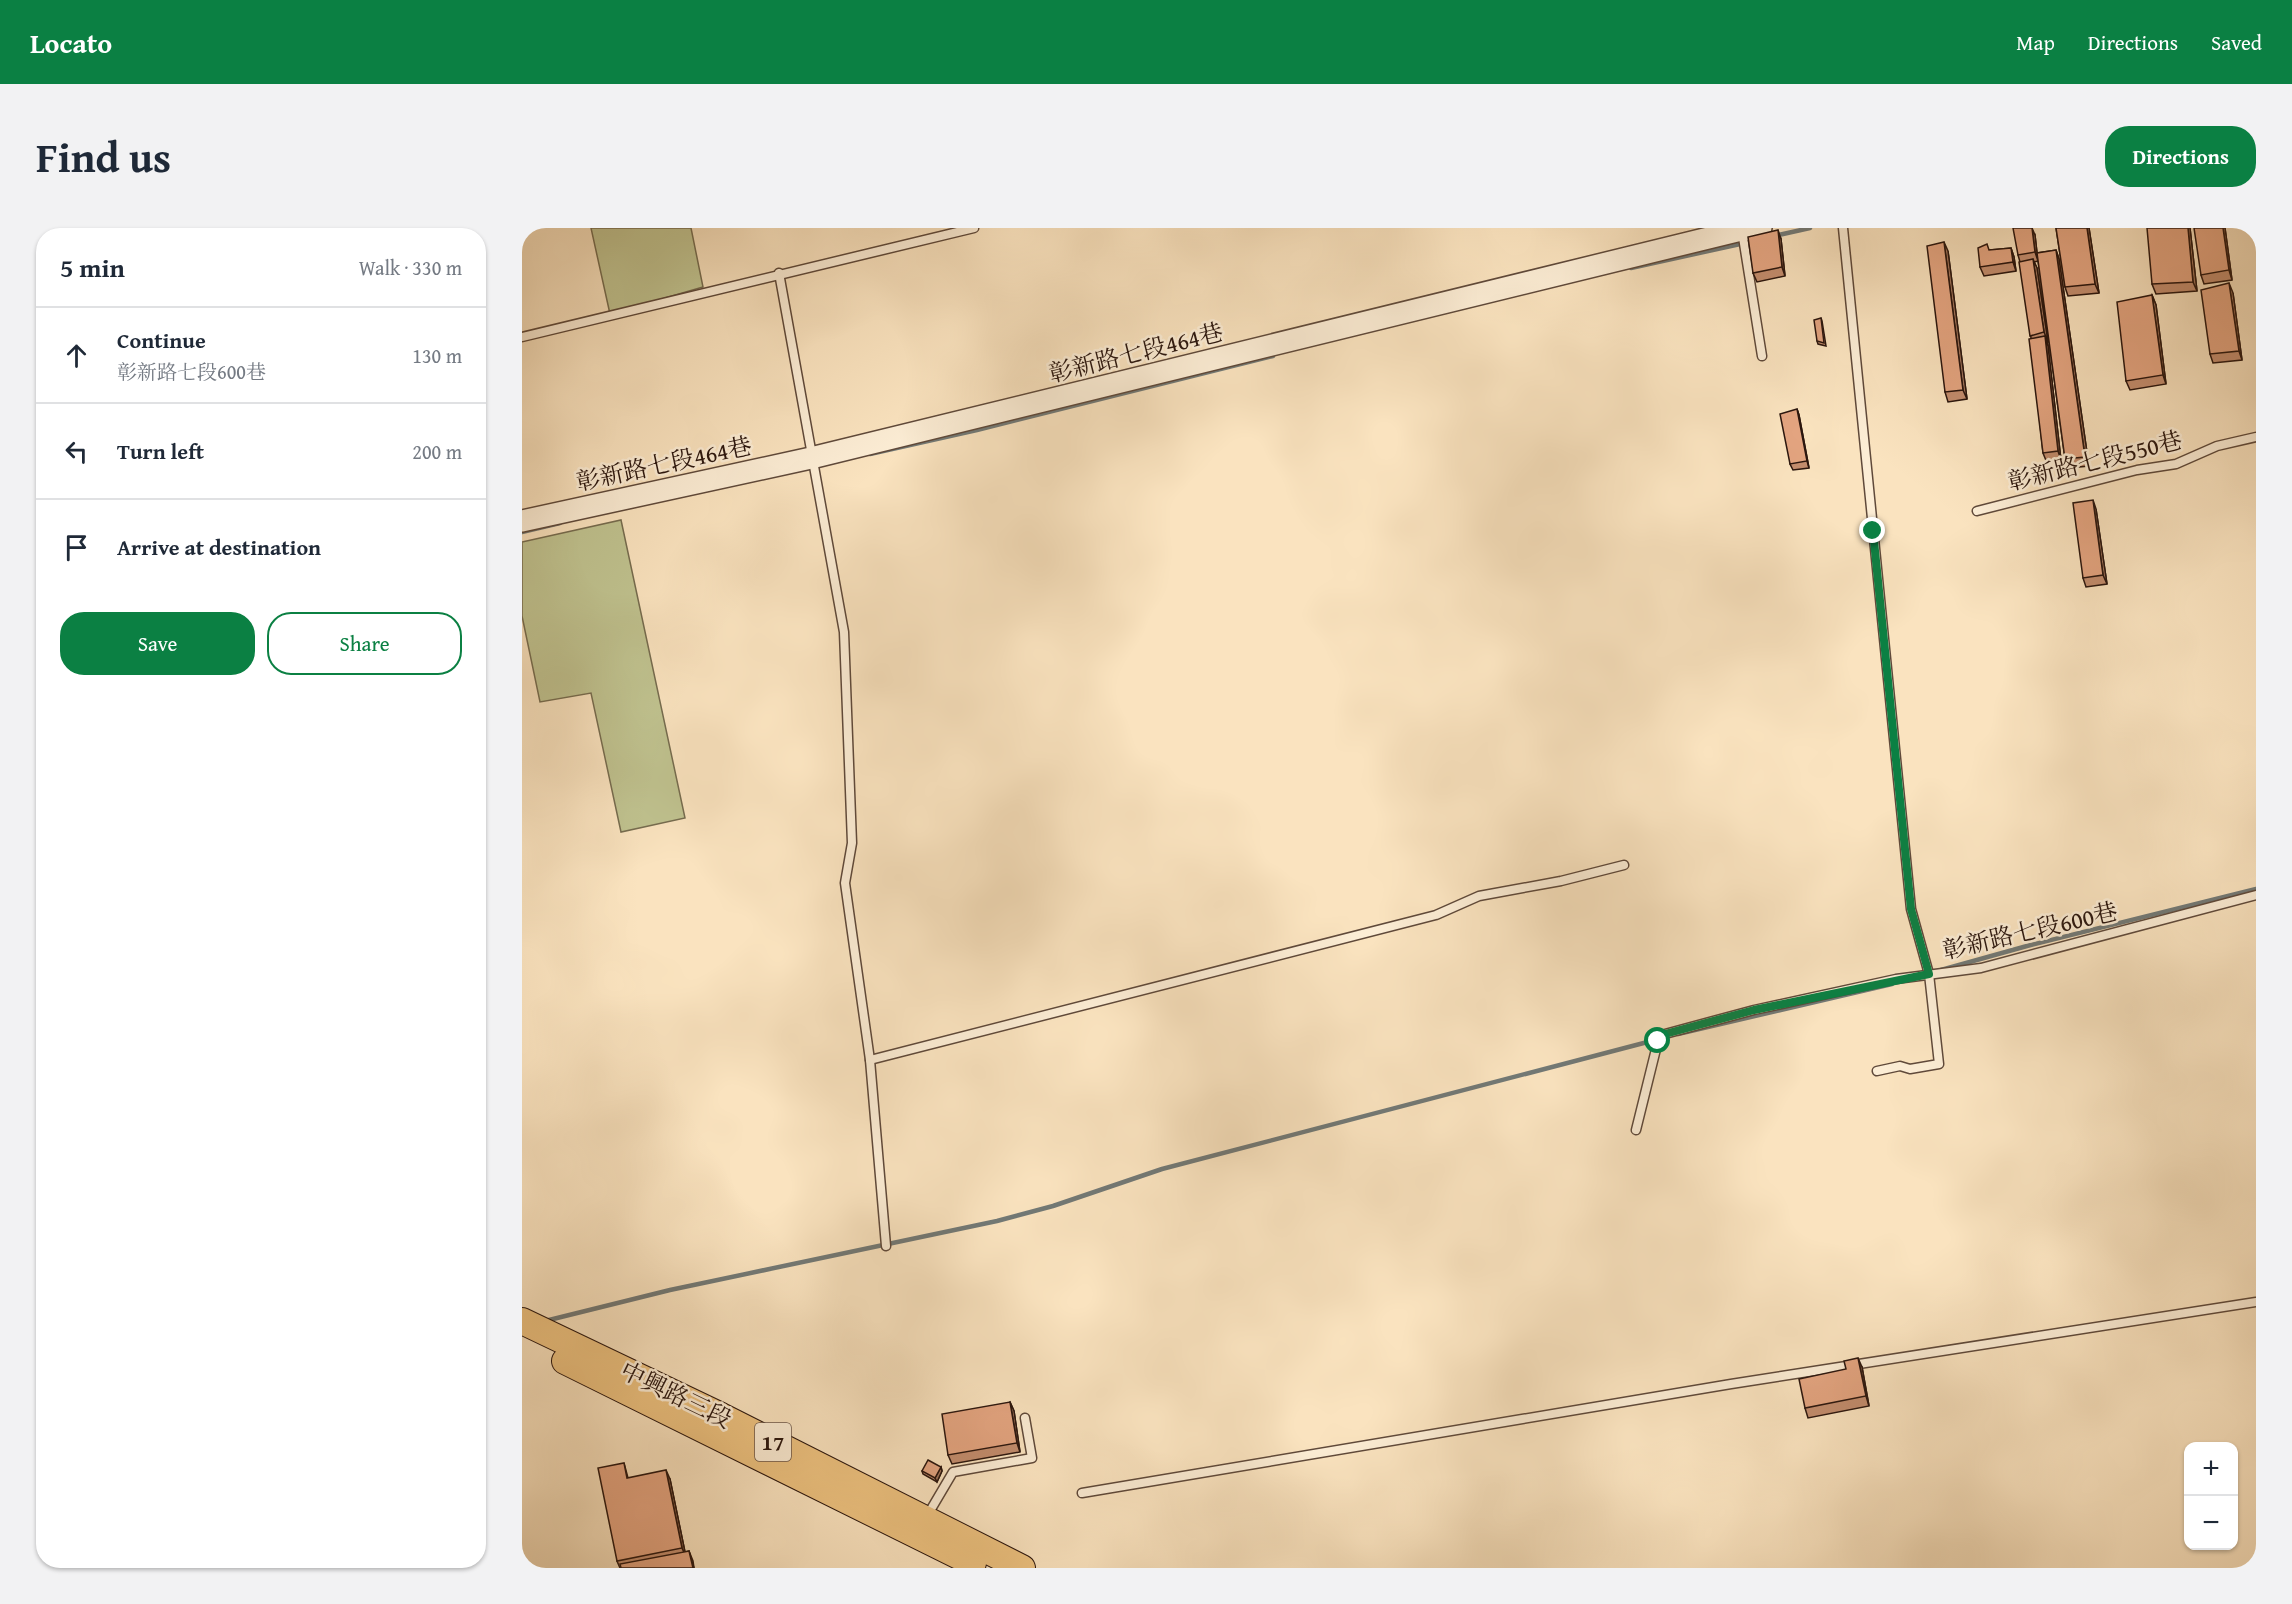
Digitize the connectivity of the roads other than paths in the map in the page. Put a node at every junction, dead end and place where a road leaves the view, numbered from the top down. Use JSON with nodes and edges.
{"nodes":[{"id":1,"x":974,"y":228,"type":"edge"},
{"id":2,"x":1843,"y":228,"type":"edge"},
{"id":3,"x":1747,"y":229,"type":"edge"},
{"id":4,"x":779,"y":273,"type":"junction"},
{"id":5,"x":522,"y":337,"type":"edge"},
{"id":6,"x":1762,"y":356,"type":"dead end"},
{"id":7,"x":2256,"y":437,"type":"edge"},
{"id":8,"x":812,"y":458,"type":"junction"},
{"id":9,"x":1977,"y":511,"type":"dead end"},
{"id":10,"x":522,"y":521,"type":"edge"},
{"id":11,"x":1624,"y":865,"type":"dead end"},
{"id":12,"x":2256,"y":895,"type":"edge"},
{"id":13,"x":1929,"y":974,"type":"junction"},
{"id":14,"x":870,"y":1060,"type":"junction"},
{"id":15,"x":1877,"y":1071,"type":"dead end"},
{"id":16,"x":1636,"y":1130,"type":"dead end"},
{"id":17,"x":886,"y":1246,"type":"dead end"},
{"id":18,"x":2256,"y":1302,"type":"edge"},
{"id":19,"x":522,"y":1321,"type":"edge"},
{"id":20,"x":522,"y":1339,"type":"edge"},
{"id":21,"x":1025,"y":1418,"type":"dead end"},
{"id":22,"x":1082,"y":1493,"type":"dead end"},
{"id":23,"x":926,"y":1519,"type":"junction"},
{"id":24,"x":984,"y":1568,"type":"edge"},
{"id":25,"x":1022,"y":1568,"type":"edge"}],
"edges":[{"from":1,"to":4,"type":"lane"},
{"from":2,"to":13,"type":"lane"},
{"from":3,"to":6,"type":"lane"},
{"from":3,"to":8,"type":"street","name":"彰新路七段464巷"},
{"from":4,"to":5,"type":"lane"},
{"from":4,"to":8,"type":"lane"},
{"from":7,"to":9,"type":"lane","name":"彰新路七段550巷"},
{"from":8,"to":10,"type":"street","name":"彰新路七段464巷"},
{"from":8,"to":14,"type":"lane"},
{"from":11,"to":14,"type":"lane"},
{"from":12,"to":13,"type":"lane","name":"彰新路七段600巷"},
{"from":13,"to":15,"type":"lane"},
{"from":13,"to":16,"type":"lane","name":"彰新路七段600巷"},
{"from":14,"to":17,"type":"lane"},
{"from":18,"to":22,"type":"lane"},
{"from":19,"to":23,"type":"main road","name":"中興路三段","number":"17"},
{"from":20,"to":24,"type":"main road","name":"中興路三段","number":"17"},
{"from":21,"to":23,"type":"lane"},
{"from":23,"to":25,"type":"main road","name":"中興路三段","number":"17"}]}
